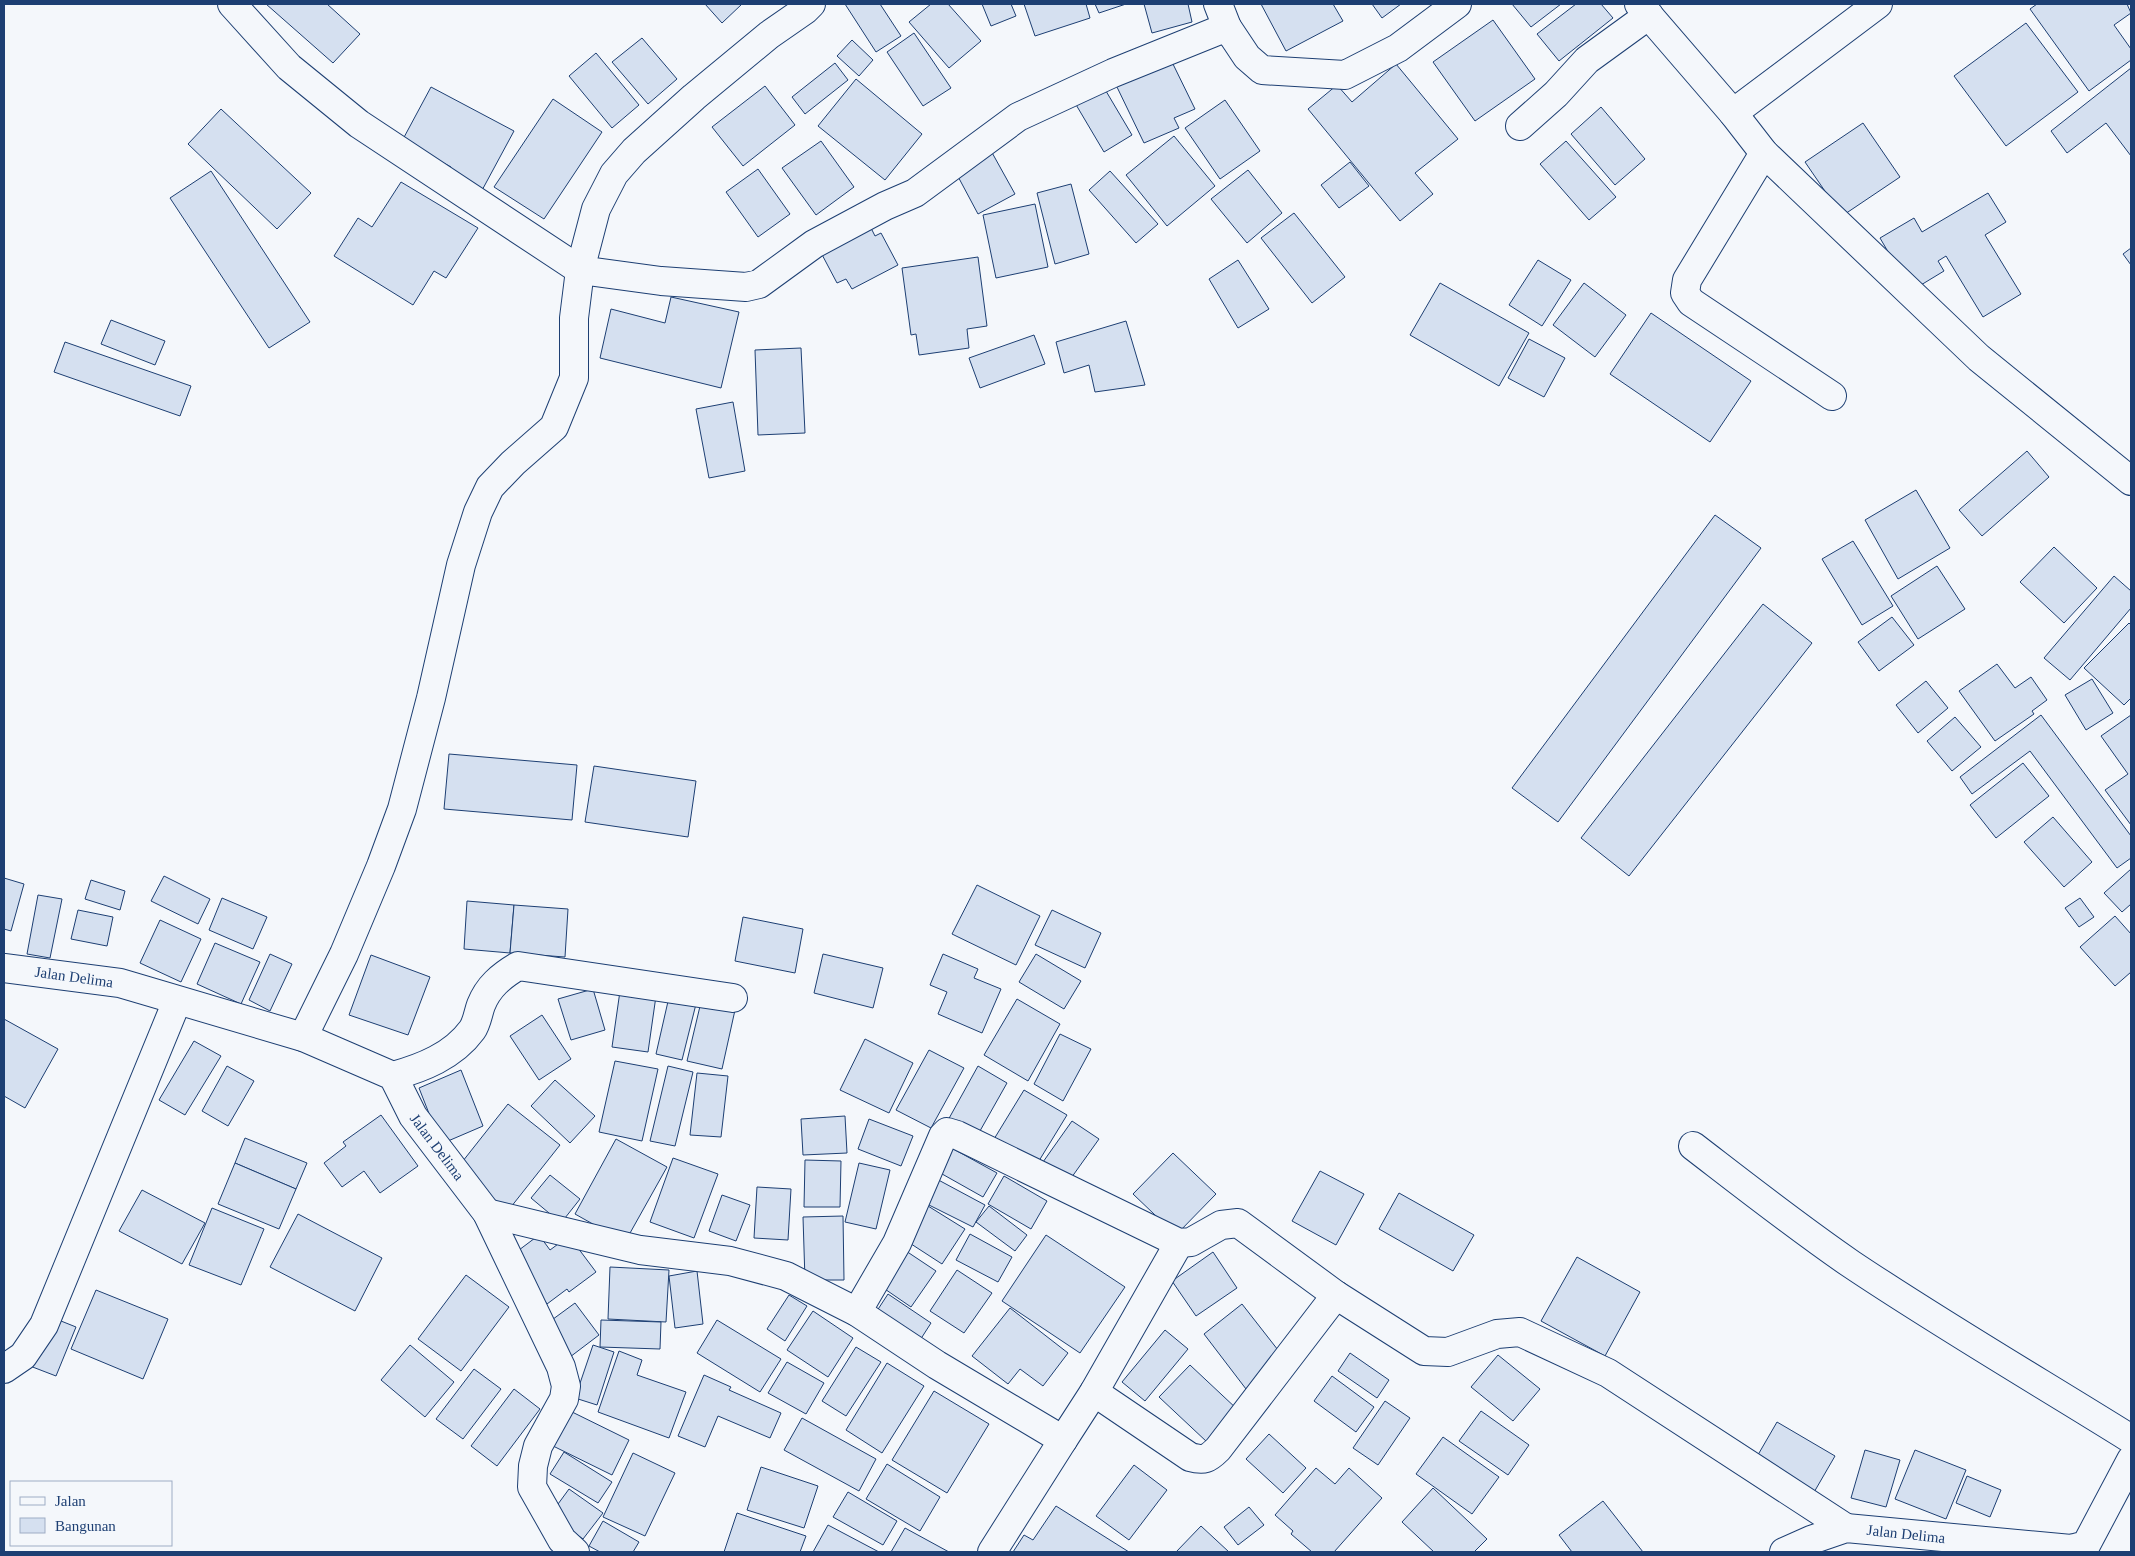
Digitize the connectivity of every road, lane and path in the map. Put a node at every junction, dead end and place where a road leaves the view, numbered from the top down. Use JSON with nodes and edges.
{"nodes":[{"id":1,"x":232,"y":4,"type":"edge"},
{"id":2,"x":811,"y":4,"type":"edge"},
{"id":3,"x":1457,"y":4,"type":"edge"},
{"id":4,"x":1878,"y":4,"type":"edge"},
{"id":5,"x":1644,"y":10,"type":"edge"},
{"id":6,"x":1222,"y":15,"type":"edge"},
{"id":7,"x":1733,"y":113,"type":"junction"},
{"id":8,"x":1520,"y":126,"type":"dead end"},
{"id":9,"x":1764,"y":152,"type":"junction"},
{"id":10,"x":580,"y":270,"type":"junction"},
{"id":11,"x":1832,"y":396,"type":"dead end"},
{"id":12,"x":2131,"y":481,"type":"edge"},
{"id":13,"x":4,"y":968,"type":"edge"},
{"id":14,"x":733,"y":998,"type":"dead end"},
{"id":15,"x":177,"y":1001,"type":"junction"},
{"id":16,"x":303,"y":1037,"type":"junction"},
{"id":17,"x":393,"y":1076,"type":"junction"},
{"id":18,"x":1693,"y":1146,"type":"dead end"},
{"id":19,"x":487,"y":1213,"type":"junction"},
{"id":20,"x":1179,"y":1243,"type":"junction"},
{"id":21,"x":1336,"y":1295,"type":"junction"},
{"id":22,"x":856,"y":1312,"type":"junction"},
{"id":23,"x":4,"y":1369,"type":"edge"},
{"id":24,"x":1094,"y":1392,"type":"junction"},
{"id":25,"x":2131,"y":1439,"type":"edge"},
{"id":26,"x":1063,"y":1440,"type":"junction"},
{"id":27,"x":2131,"y":1460,"type":"edge"},
{"id":28,"x":1846,"y":1528,"type":"junction"},
{"id":29,"x":575,"y":1552,"type":"edge"},
{"id":30,"x":992,"y":1552,"type":"edge"},
{"id":31,"x":1784,"y":1552,"type":"edge"}],
"edges":[{"from":1,"to":10,"type":"street"},
{"from":2,"to":10,"type":"street"},
{"from":3,"to":6,"type":"street"},
{"from":4,"to":7,"type":"street"},
{"from":5,"to":7,"type":"street"},
{"from":5,"to":8,"type":"street"},
{"from":6,"to":10,"type":"street"},
{"from":7,"to":9,"type":"street"},
{"from":9,"to":11,"type":"street"},
{"from":9,"to":12,"type":"street"},
{"from":10,"to":16,"type":"street"},
{"from":13,"to":15,"type":"street","name":"Jalan Delima"},
{"from":14,"to":17,"type":"street"},
{"from":15,"to":16,"type":"street","name":"Jalan Delima"},
{"from":15,"to":23,"type":"street"},
{"from":16,"to":17,"type":"street","name":"Jalan Delima"},
{"from":17,"to":19,"type":"street","name":"Jalan Delima"},
{"from":18,"to":25,"type":"street"},
{"from":19,"to":22,"type":"street"},
{"from":19,"to":29,"type":"street","name":"Jalan Delima"},
{"from":20,"to":21,"type":"street"},
{"from":20,"to":22,"type":"street"},
{"from":20,"to":24,"type":"street"},
{"from":21,"to":24,"type":"street"},
{"from":21,"to":28,"type":"street"},
{"from":22,"to":26,"type":"street"},
{"from":24,"to":26,"type":"street"},
{"from":26,"to":30,"type":"street"},
{"from":27,"to":28,"type":"street","name":"Jalan Delima"},
{"from":28,"to":31,"type":"street","name":"Jalan Delima"}]}
